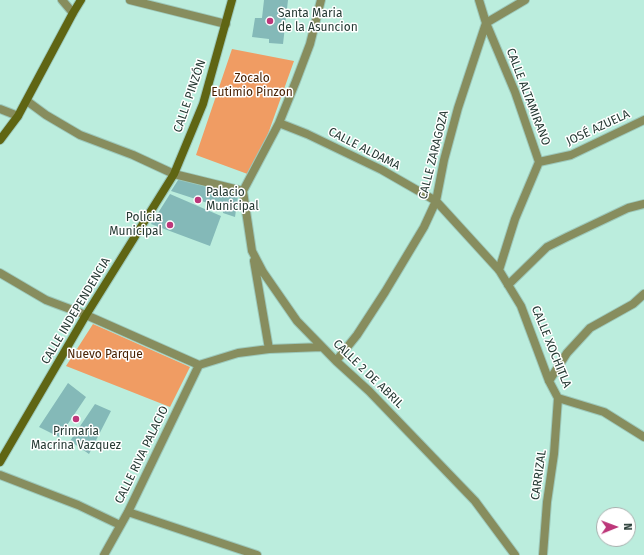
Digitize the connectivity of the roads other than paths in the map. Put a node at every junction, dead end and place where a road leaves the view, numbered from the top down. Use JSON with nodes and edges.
{"nodes":[{"id":1,"x":62,"y":0,"type":"edge"},
{"id":2,"x":81,"y":0,"type":"edge"},
{"id":3,"x":130,"y":0,"type":"edge"},
{"id":4,"x":232,"y":0,"type":"edge"},
{"id":5,"x":321,"y":0,"type":"edge"},
{"id":6,"x":479,"y":0,"type":"edge"},
{"id":7,"x":525,"y":0,"type":"edge"},
{"id":8,"x":73,"y":13,"type":"junction"},
{"id":9,"x":486,"y":23,"type":"junction"},
{"id":10,"x":226,"y":24,"type":"junction"},
{"id":11,"x":27,"y":101,"type":"junction"},
{"id":12,"x":0,"y":109,"type":"edge"},
{"id":13,"x":18,"y":116,"type":"junction"},
{"id":14,"x":644,"y":120,"type":"edge"},
{"id":15,"x":279,"y":123,"type":"junction"},
{"id":16,"x":0,"y":140,"type":"edge"},
{"id":17,"x":539,"y":162,"type":"junction"},
{"id":18,"x":174,"y":174,"type":"junction"},
{"id":19,"x":244,"y":191,"type":"junction"},
{"id":20,"x":436,"y":201,"type":"junction"},
{"id":21,"x":644,"y":204,"type":"edge"},
{"id":22,"x":252,"y":251,"type":"junction"},
{"id":23,"x":499,"y":270,"type":"junction"},
{"id":24,"x":0,"y":273,"type":"edge"},
{"id":25,"x":508,"y":285,"type":"junction"},
{"id":26,"x":644,"y":294,"type":"edge"},
{"id":27,"x":86,"y":315,"type":"junction"},
{"id":28,"x":322,"y":347,"type":"junction"},
{"id":29,"x":269,"y":349,"type":"junction"},
{"id":30,"x":336,"y":361,"type":"junction"},
{"id":31,"x":199,"y":365,"type":"junction"},
{"id":32,"x":549,"y":381,"type":"junction"},
{"id":33,"x":558,"y":398,"type":"junction"},
{"id":34,"x":644,"y":437,"type":"edge"},
{"id":35,"x":0,"y":462,"type":"edge"},
{"id":36,"x":0,"y":475,"type":"edge"},
{"id":37,"x":128,"y":512,"type":"junction"},
{"id":38,"x":120,"y":525,"type":"junction"},
{"id":39,"x":104,"y":555,"type":"edge"},
{"id":40,"x":257,"y":555,"type":"edge"},
{"id":41,"x":515,"y":555,"type":"edge"},
{"id":42,"x":543,"y":555,"type":"edge"}],
"edges":[{"from":1,"to":8,"type":"street"},
{"from":2,"to":8,"type":"main road"},
{"from":3,"to":10,"type":"street"},
{"from":4,"to":10,"type":"main road","name":"CALLE PINZÓN"},
{"from":5,"to":15,"type":"street"},
{"from":6,"to":9,"type":"street","name":"CALLE ALTAMIRANO"},
{"from":7,"to":9,"type":"street"},
{"from":8,"to":11,"type":"main road"},
{"from":9,"to":17,"type":"street","name":"CALLE ALTAMIRANO"},
{"from":9,"to":20,"type":"street","name":"CALLE ZARAGOZA"},
{"from":10,"to":18,"type":"main road","name":"CALLE PINZÓN"},
{"from":11,"to":13,"type":"main road"},
{"from":11,"to":18,"type":"street"},
{"from":12,"to":13,"type":"street"},
{"from":13,"to":16,"type":"main road"},
{"from":14,"to":17,"type":"street","name":"JOSÉ AZUELA"},
{"from":15,"to":19,"type":"street"},
{"from":15,"to":20,"type":"street","name":"CALLE ALDAMA"},
{"from":17,"to":23,"type":"street","name":"CALLE ALTAMIRANO"},
{"from":18,"to":19,"type":"street"},
{"from":18,"to":27,"type":"main road","name":"CALLE INDEPENDENCIA"},
{"from":19,"to":22,"type":"street","name":"CALLE 2 DE ABRIL"},
{"from":20,"to":23,"type":"street","name":"CALLE ALDAMA"},
{"from":20,"to":30,"type":"street","name":"CALLE ZARAGOZA"},
{"from":21,"to":25,"type":"street"},
{"from":22,"to":28,"type":"street","name":"CALLE 2 DE ABRIL"},
{"from":22,"to":29,"type":"street"},
{"from":23,"to":25,"type":"street","name":"CALLE XOCHITLA"},
{"from":24,"to":27,"type":"street"},
{"from":25,"to":32,"type":"street","name":"CALLE XOCHITLA"},
{"from":26,"to":32,"type":"street"},
{"from":27,"to":31,"type":"street"},
{"from":27,"to":35,"type":"main road","name":"CALLE INDEPENDENCIA"},
{"from":28,"to":29,"type":"street"},
{"from":28,"to":30,"type":"street","name":"CALLE 2 DE ABRIL"},
{"from":29,"to":31,"type":"street"},
{"from":30,"to":41,"type":"street","name":"CALLE 2 DE ABRIL"},
{"from":31,"to":37,"type":"street","name":"CALLE RIVA PALACIO"},
{"from":32,"to":33,"type":"street","name":"CALLE XOCHITLA"},
{"from":33,"to":34,"type":"street","name":"CALLE XOCHITLA"},
{"from":33,"to":42,"type":"street","name":"CARRIZAL"},
{"from":36,"to":38,"type":"street"},
{"from":37,"to":38,"type":"street","name":"CALLE RIVA PALACIO"},
{"from":37,"to":40,"type":"street"},
{"from":38,"to":39,"type":"street","name":"CALLE RIVA PALACIO"}]}
